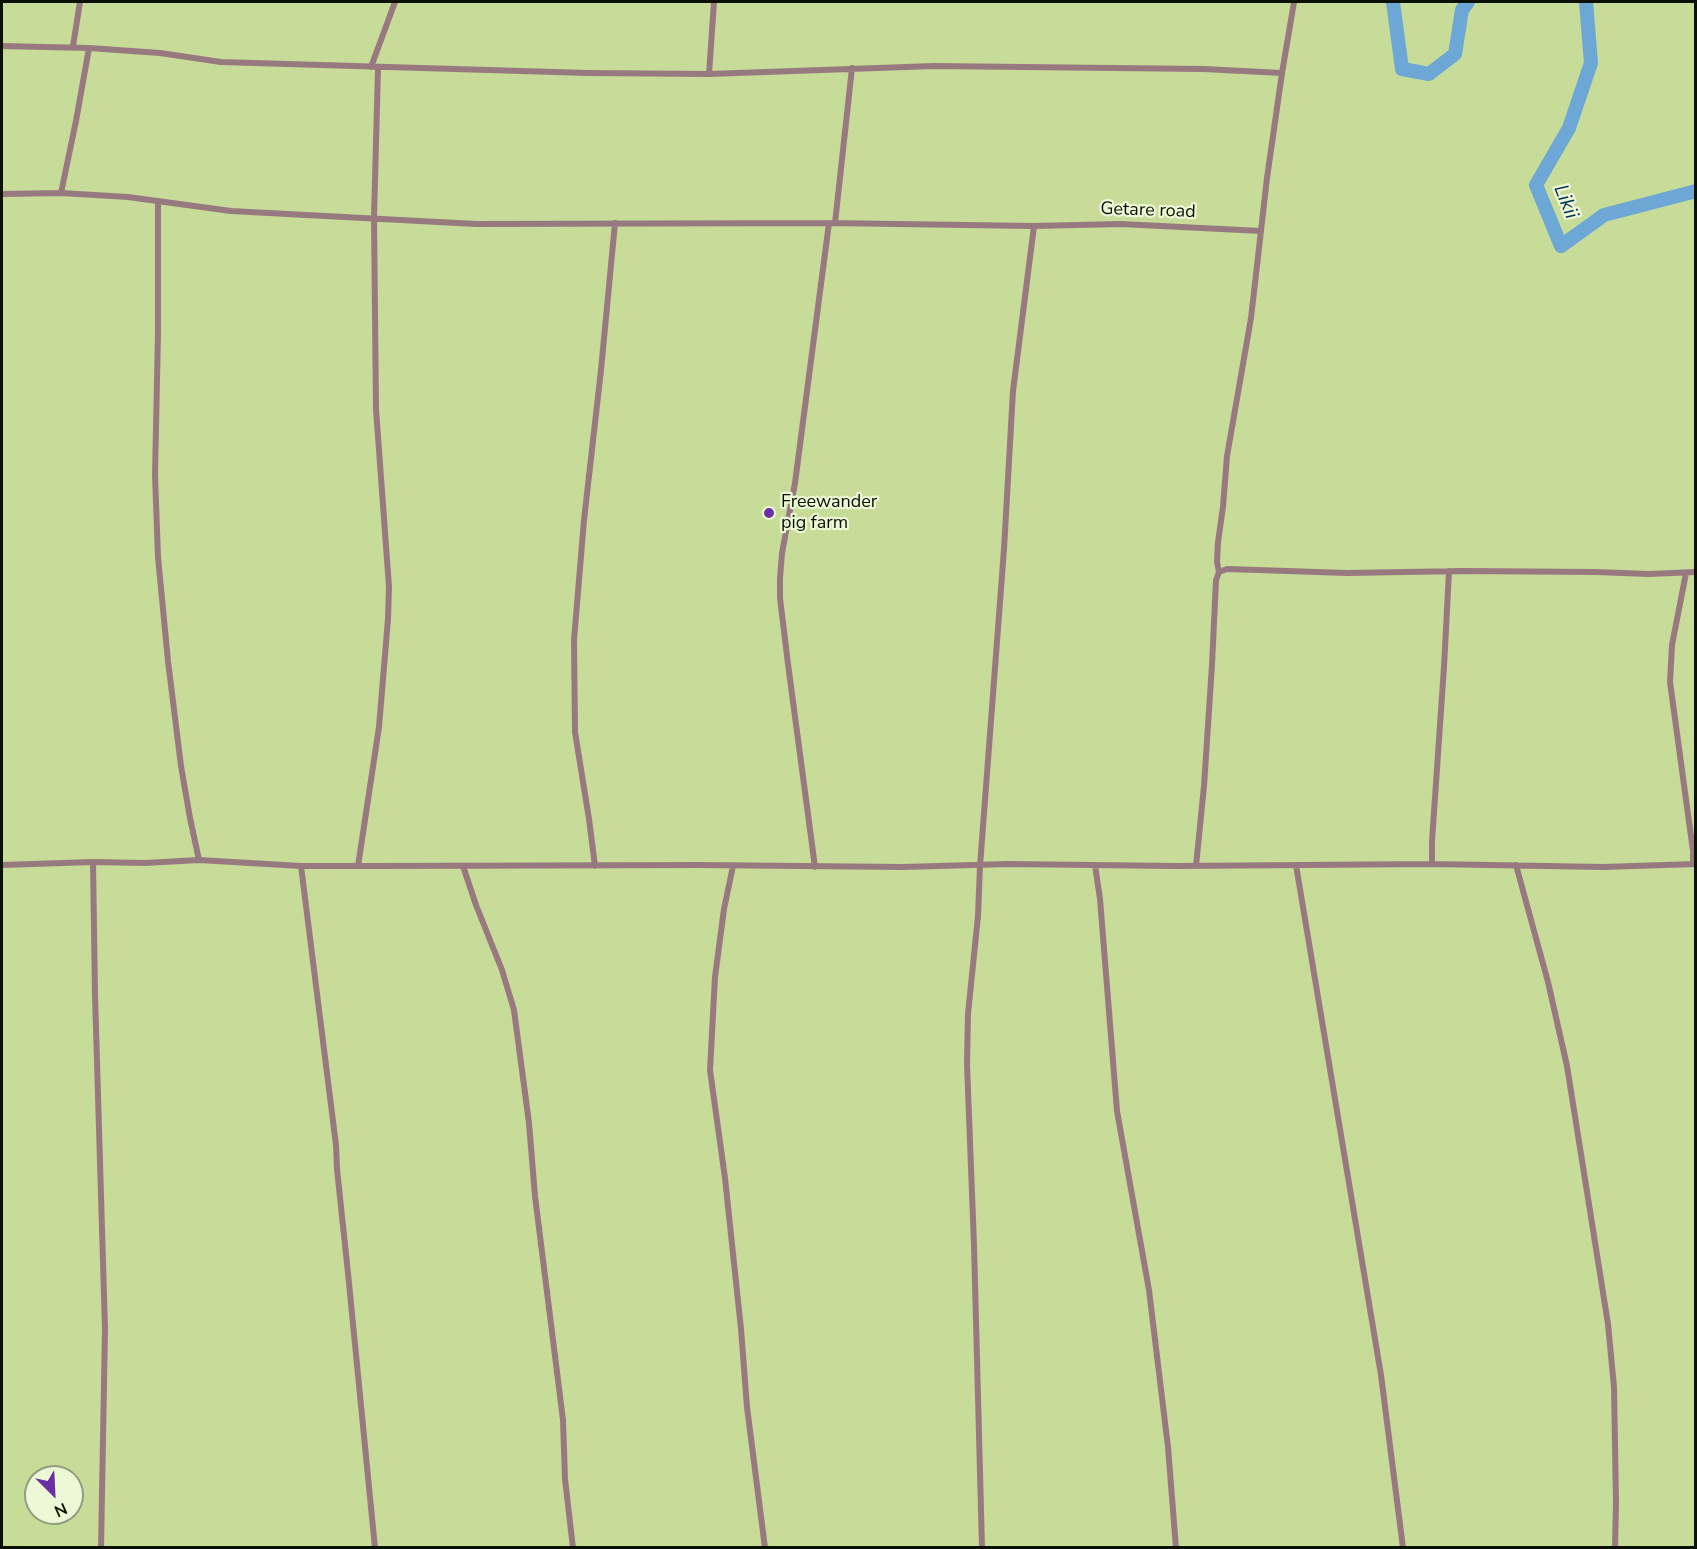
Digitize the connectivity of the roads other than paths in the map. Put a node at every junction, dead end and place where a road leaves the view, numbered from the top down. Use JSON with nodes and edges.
{"nodes":[{"id":1,"x":80,"y":2,"type":"edge"},
{"id":2,"x":395,"y":2,"type":"edge"},
{"id":3,"x":714,"y":2,"type":"edge"},
{"id":4,"x":1294,"y":2,"type":"edge"},
{"id":5,"x":2,"y":45,"type":"edge"},
{"id":6,"x":73,"y":46,"type":"junction"},
{"id":7,"x":89,"y":48,"type":"junction"},
{"id":8,"x":375,"y":67,"type":"junction"},
{"id":9,"x":852,"y":68,"type":"junction"},
{"id":10,"x":1282,"y":73,"type":"junction"},
{"id":11,"x":709,"y":74,"type":"junction"},
{"id":12,"x":2,"y":193,"type":"edge"},
{"id":13,"x":61,"y":193,"type":"junction"},
{"id":14,"x":158,"y":201,"type":"junction"},
{"id":15,"x":374,"y":218,"type":"junction"},
{"id":16,"x":832,"y":223,"type":"junction"},
{"id":17,"x":615,"y":224,"type":"junction"},
{"id":18,"x":1034,"y":226,"type":"junction"},
{"id":19,"x":1261,"y":231,"type":"junction"},
{"id":20,"x":1219,"y":572,"type":"junction"},
{"id":21,"x":1449,"y":572,"type":"junction"},
{"id":22,"x":1695,"y":572,"type":"edge"},
{"id":23,"x":1686,"y":573,"type":"junction"},
{"id":24,"x":199,"y":860,"type":"junction"},
{"id":25,"x":93,"y":862,"type":"junction"},
{"id":26,"x":1432,"y":864,"type":"junction"},
{"id":27,"x":1694,"y":864,"type":"edge"},
{"id":28,"x":2,"y":865,"type":"edge"},
{"id":29,"x":1095,"y":865,"type":"junction"},
{"id":30,"x":1296,"y":865,"type":"junction"},
{"id":31,"x":1516,"y":865,"type":"junction"},
{"id":32,"x":302,"y":866,"type":"junction"},
{"id":33,"x":358,"y":866,"type":"junction"},
{"id":34,"x":463,"y":866,"type":"junction"},
{"id":35,"x":595,"y":866,"type":"junction"},
{"id":36,"x":733,"y":866,"type":"junction"},
{"id":37,"x":980,"y":866,"type":"junction"},
{"id":38,"x":1196,"y":866,"type":"junction"},
{"id":39,"x":815,"y":867,"type":"junction"},
{"id":40,"x":101,"y":1548,"type":"edge"},
{"id":41,"x":375,"y":1548,"type":"edge"},
{"id":42,"x":573,"y":1548,"type":"edge"},
{"id":43,"x":765,"y":1548,"type":"edge"},
{"id":44,"x":982,"y":1548,"type":"edge"},
{"id":45,"x":1176,"y":1548,"type":"edge"},
{"id":46,"x":1403,"y":1548,"type":"edge"},
{"id":47,"x":1616,"y":1548,"type":"edge"}],
"edges":[{"from":1,"to":6,"type":"street"},
{"from":2,"to":8,"type":"street"},
{"from":3,"to":11,"type":"street"},
{"from":4,"to":10,"type":"street"},
{"from":5,"to":6,"type":"street"},
{"from":5,"to":7,"type":"street"},
{"from":6,"to":7,"type":"street"},
{"from":7,"to":8,"type":"street"},
{"from":7,"to":13,"type":"street"},
{"from":8,"to":11,"type":"street"},
{"from":8,"to":15,"type":"street"},
{"from":9,"to":10,"type":"street"},
{"from":9,"to":11,"type":"street"},
{"from":9,"to":16,"type":"street"},
{"from":10,"to":19,"type":"street"},
{"from":12,"to":13,"type":"street","name":"Getare road"},
{"from":13,"to":14,"type":"street","name":"Getare road"},
{"from":14,"to":15,"type":"street","name":"Getare road"},
{"from":14,"to":24,"type":"street"},
{"from":15,"to":17,"type":"street","name":"Getare road"},
{"from":15,"to":33,"type":"street"},
{"from":16,"to":17,"type":"street","name":"Getare road"},
{"from":16,"to":18,"type":"street","name":"Getare road"},
{"from":16,"to":39,"type":"street"},
{"from":17,"to":35,"type":"street"},
{"from":18,"to":19,"type":"street","name":"Getare road"},
{"from":18,"to":37,"type":"street"},
{"from":19,"to":20,"type":"street"},
{"from":20,"to":21,"type":"street"},
{"from":20,"to":38,"type":"street"},
{"from":21,"to":23,"type":"street"},
{"from":21,"to":26,"type":"street"},
{"from":22,"to":23,"type":"street"},
{"from":23,"to":27,"type":"street"},
{"from":24,"to":25,"type":"street"},
{"from":24,"to":32,"type":"street"},
{"from":25,"to":28,"type":"street"},
{"from":25,"to":40,"type":"street"},
{"from":26,"to":30,"type":"street"},
{"from":26,"to":31,"type":"street"},
{"from":27,"to":31,"type":"street"},
{"from":29,"to":37,"type":"street"},
{"from":29,"to":38,"type":"street"},
{"from":29,"to":45,"type":"street"},
{"from":30,"to":38,"type":"street"},
{"from":30,"to":46,"type":"street"},
{"from":31,"to":47,"type":"street"},
{"from":32,"to":33,"type":"street"},
{"from":32,"to":41,"type":"street"},
{"from":33,"to":34,"type":"street"},
{"from":34,"to":35,"type":"street"},
{"from":34,"to":42,"type":"street"},
{"from":35,"to":36,"type":"street"},
{"from":36,"to":39,"type":"street"},
{"from":36,"to":43,"type":"street"},
{"from":37,"to":39,"type":"street"},
{"from":37,"to":44,"type":"street"}]}
